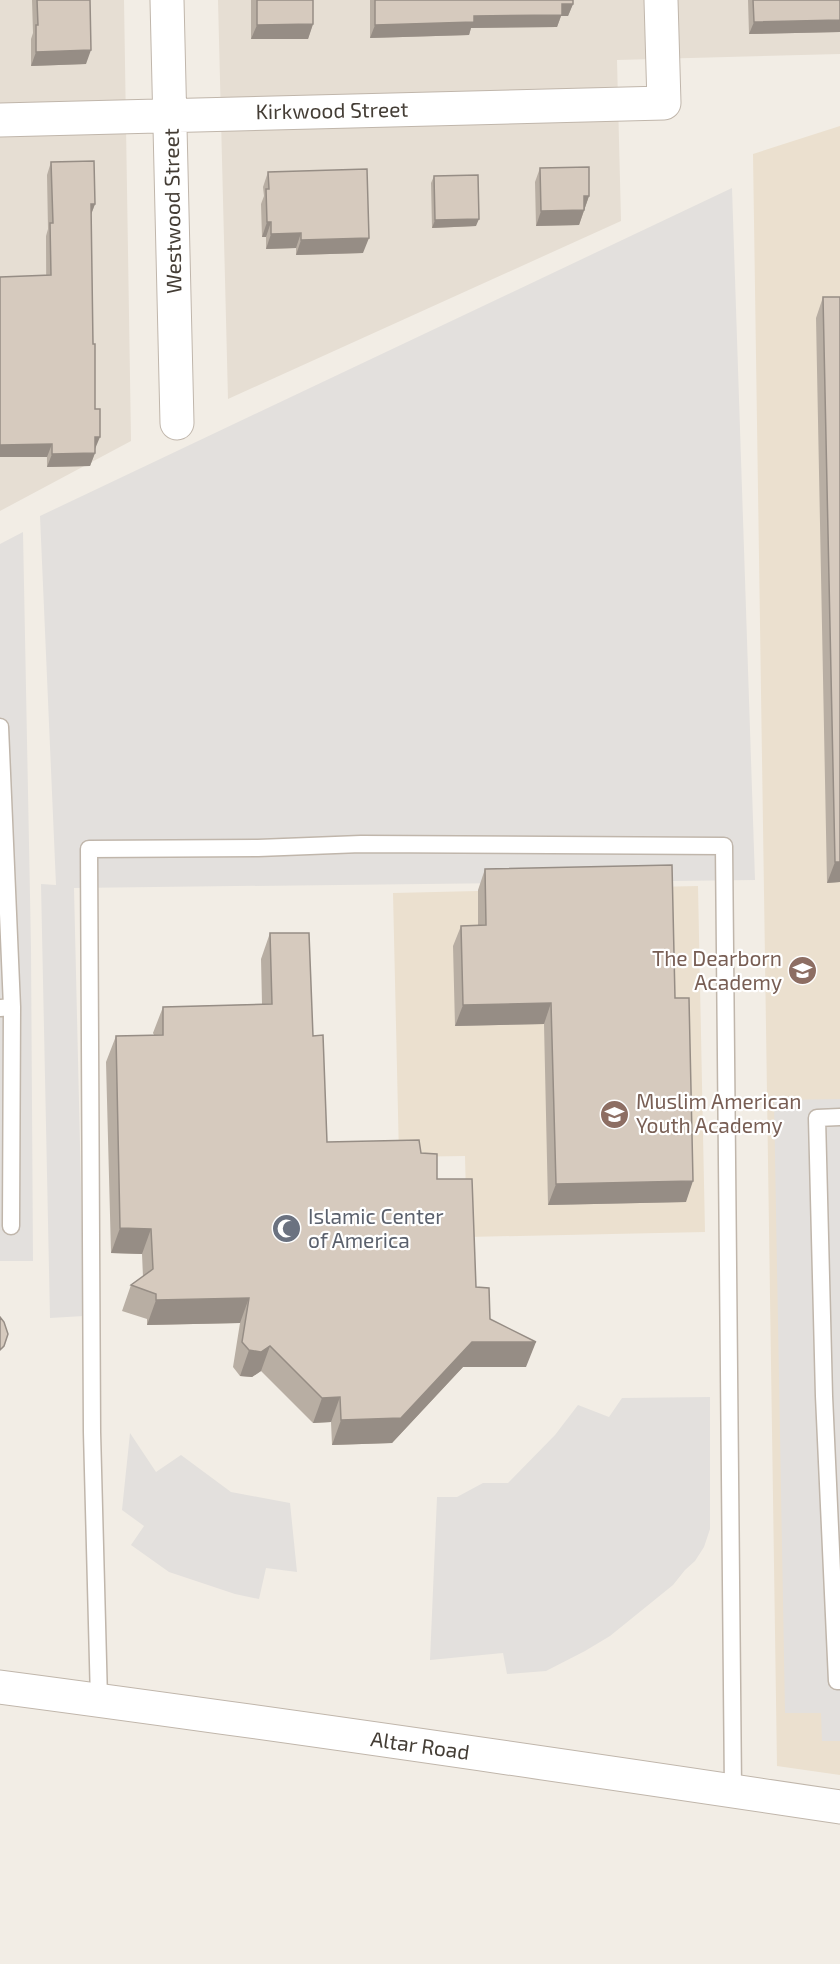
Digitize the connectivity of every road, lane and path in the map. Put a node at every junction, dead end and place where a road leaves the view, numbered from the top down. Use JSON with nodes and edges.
{"nodes":[{"id":1,"x":167,"y":0,"type":"edge"},
{"id":2,"x":661,"y":0,"type":"edge"},
{"id":3,"x":170,"y":115,"type":"junction"},
{"id":4,"x":0,"y":120,"type":"edge"},
{"id":5,"x":177,"y":423,"type":"dead end"},
{"id":6,"x":0,"y":727,"type":"edge"},
{"id":7,"x":6,"y":1007,"type":"edge"},
{"id":8,"x":840,"y":1118,"type":"edge"},
{"id":9,"x":11,"y":1226,"type":"dead end"},
{"id":10,"x":840,"y":1682,"type":"edge"},
{"id":11,"x":0,"y":1687,"type":"edge"},
{"id":12,"x":99,"y":1700,"type":"junction"},
{"id":13,"x":734,"y":1791,"type":"junction"},
{"id":14,"x":840,"y":1807,"type":"edge"}],
"edges":[{"from":1,"to":3,"type":"street","name":"Westwood Street"},
{"from":2,"to":3,"type":"street","name":"Kirkwood Street"},
{"from":3,"to":4,"type":"street","name":"Kirkwood Street"},
{"from":3,"to":5,"type":"street","name":"Westwood Street"},
{"from":6,"to":7,"type":"lane"},
{"from":7,"to":9,"type":"lane"},
{"from":8,"to":10,"type":"lane"},
{"from":11,"to":12,"type":"street","name":"Altar Road"},
{"from":12,"to":13,"type":"street","name":"Altar Road"},
{"from":12,"to":13,"type":"lane"},
{"from":13,"to":14,"type":"street","name":"Altar Road"}]}
